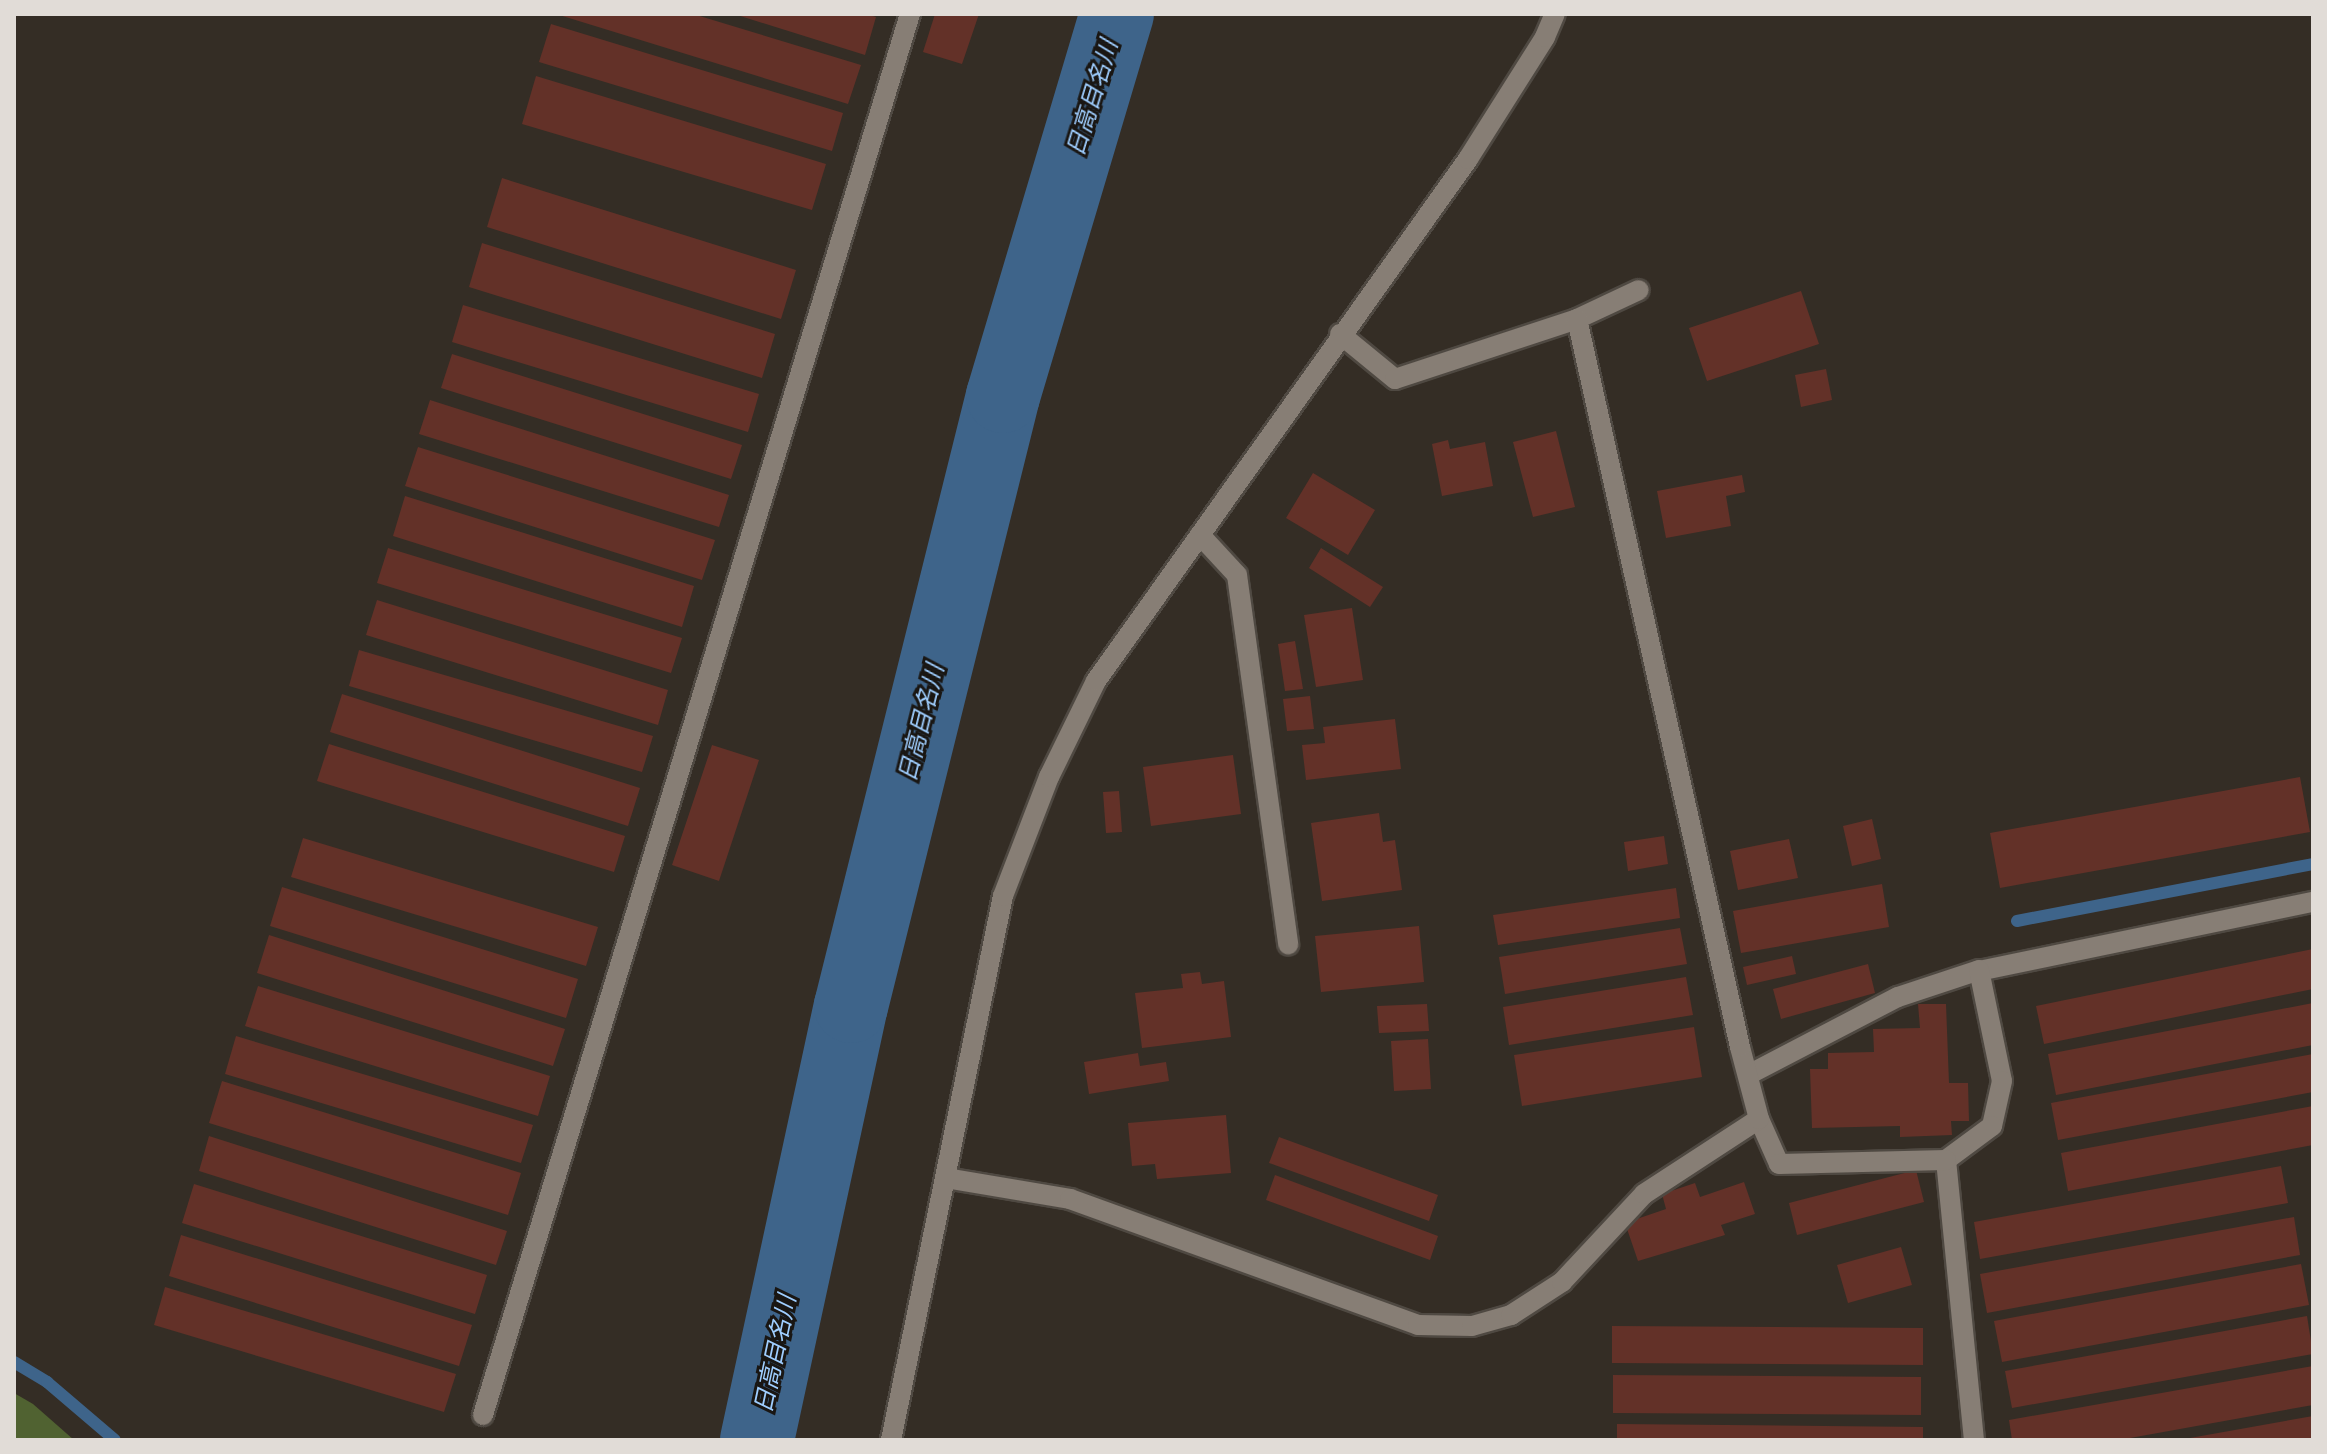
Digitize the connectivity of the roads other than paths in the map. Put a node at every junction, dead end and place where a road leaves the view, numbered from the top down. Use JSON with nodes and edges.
{"nodes":[{"id":1,"x":910,"y":14,"type":"edge"},
{"id":2,"x":1555,"y":14,"type":"edge"},
{"id":3,"x":1639,"y":290,"type":"dead end"},
{"id":4,"x":1577,"y":319,"type":"junction"},
{"id":5,"x":1340,"y":334,"type":"junction"},
{"id":6,"x":1200,"y":535,"type":"junction"},
{"id":7,"x":2313,"y":902,"type":"edge"},
{"id":8,"x":1288,"y":944,"type":"dead end"},
{"id":9,"x":1979,"y":971,"type":"junction"},
{"id":10,"x":1748,"y":1075,"type":"junction"},
{"id":11,"x":1759,"y":1119,"type":"junction"},
{"id":12,"x":1946,"y":1160,"type":"junction"},
{"id":13,"x":946,"y":1178,"type":"junction"},
{"id":14,"x":483,"y":1415,"type":"dead end"},
{"id":15,"x":891,"y":1440,"type":"edge"},
{"id":16,"x":1974,"y":1440,"type":"edge"}],
"edges":[{"from":1,"to":14,"type":"street"},
{"from":2,"to":5,"type":"street"},
{"from":3,"to":4,"type":"street"},
{"from":4,"to":5,"type":"street"},
{"from":4,"to":10,"type":"street"},
{"from":5,"to":6,"type":"street"},
{"from":6,"to":8,"type":"street"},
{"from":6,"to":13,"type":"street"},
{"from":7,"to":9,"type":"street"},
{"from":9,"to":10,"type":"street"},
{"from":9,"to":12,"type":"street"},
{"from":10,"to":11,"type":"street"},
{"from":11,"to":12,"type":"street"},
{"from":11,"to":13,"type":"street"},
{"from":12,"to":16,"type":"street"},
{"from":13,"to":15,"type":"street"}]}
